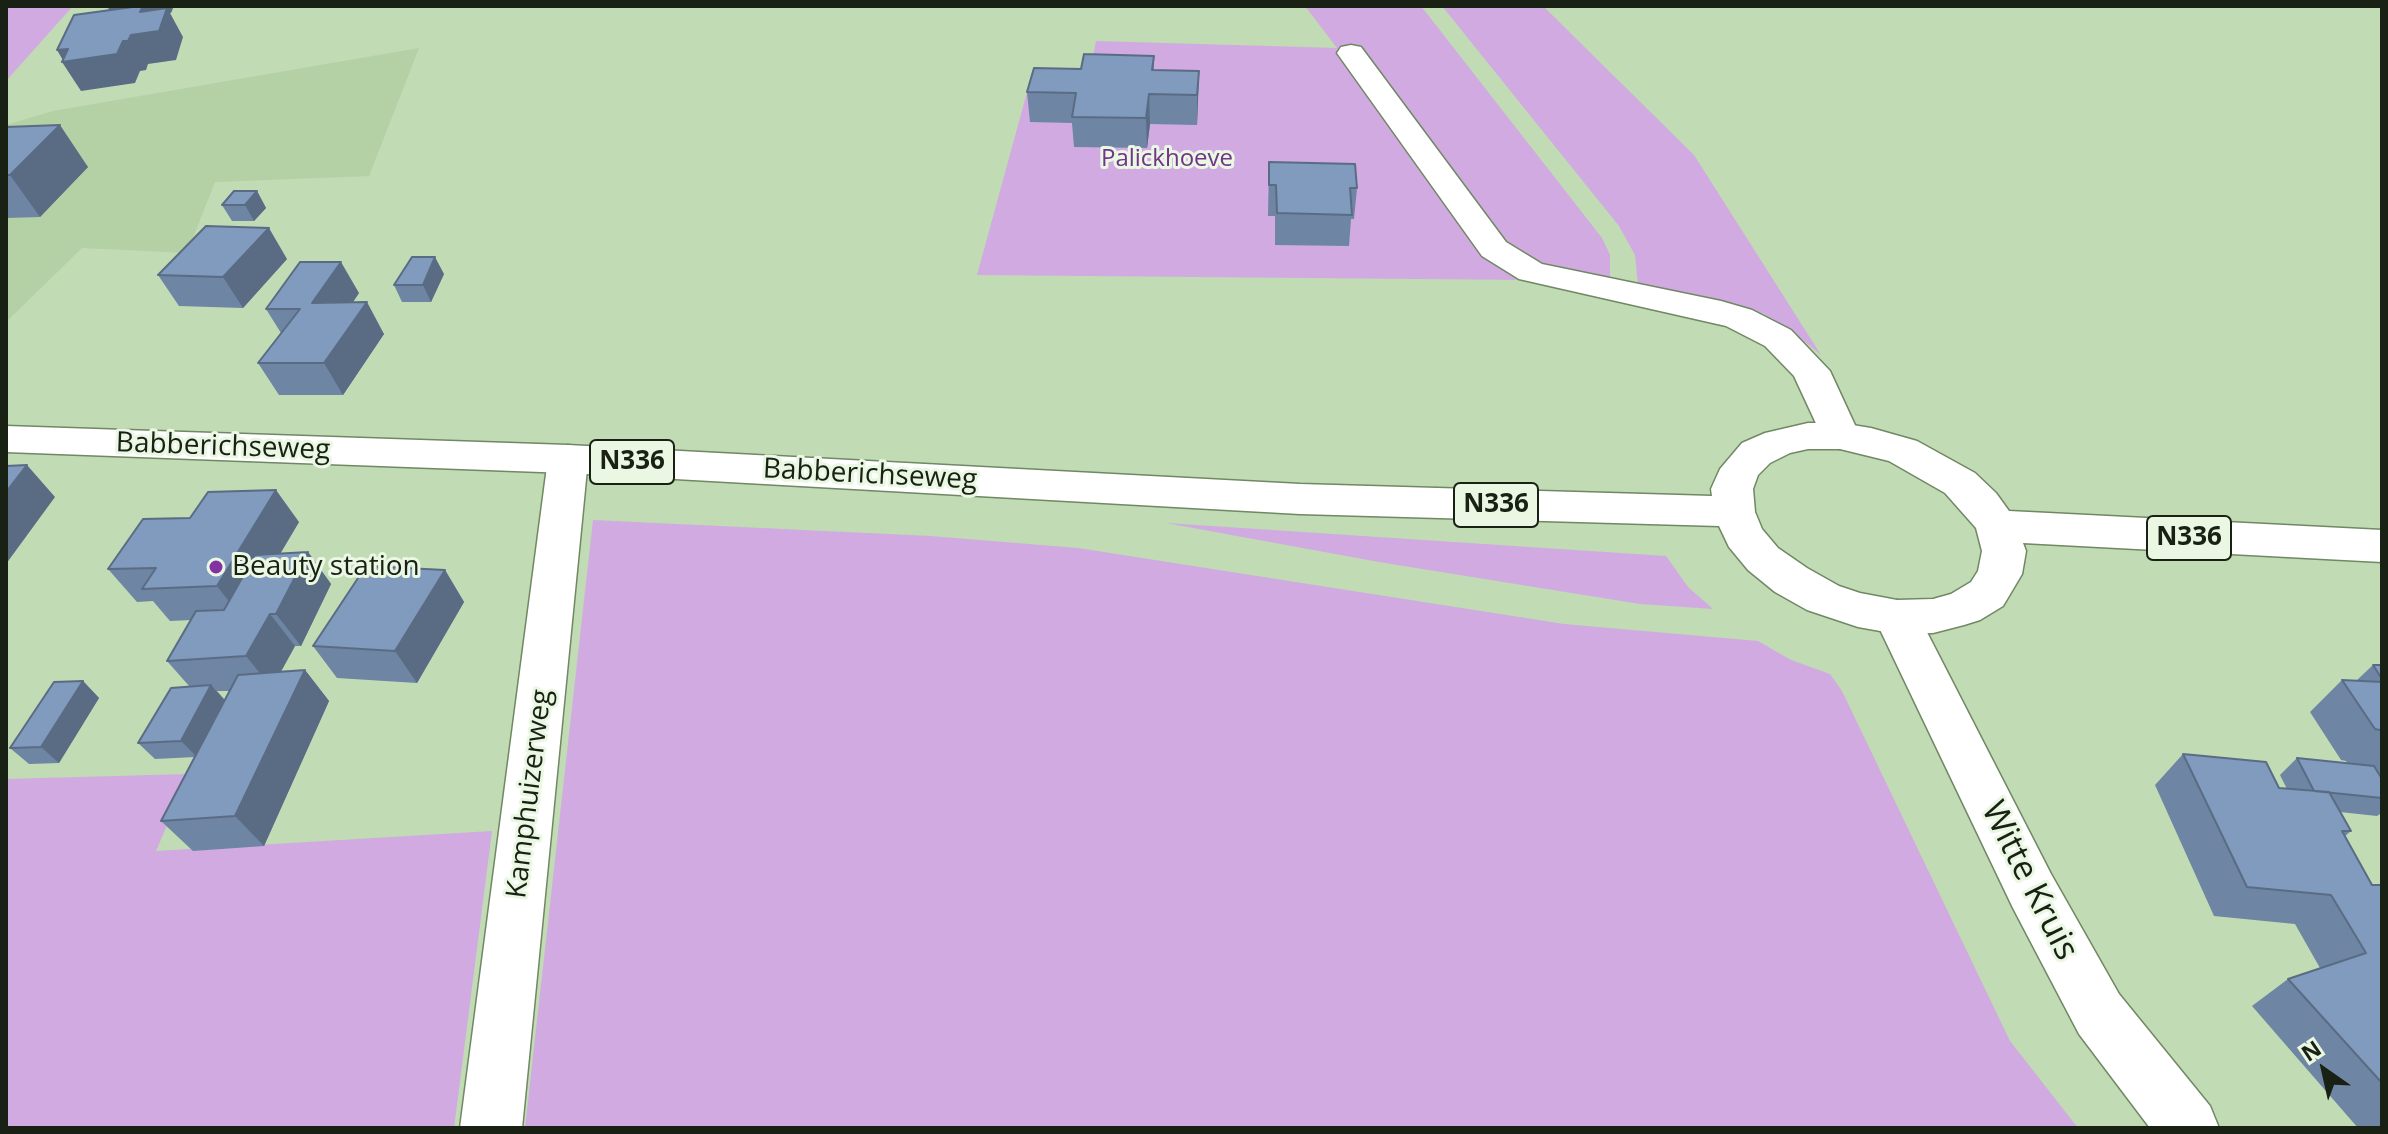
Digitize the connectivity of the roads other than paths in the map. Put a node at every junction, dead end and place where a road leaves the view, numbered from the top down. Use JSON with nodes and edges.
{"nodes":[{"id":1,"x":1351,"y":53,"type":"dead end"},
{"id":2,"x":1840,"y":436,"type":"junction"},
{"id":3,"x":6,"y":439,"type":"edge"},
{"id":4,"x":568,"y":459,"type":"junction"},
{"id":5,"x":1734,"y":512,"type":"junction"},
{"id":6,"x":1997,"y":526,"type":"junction"},
{"id":7,"x":2382,"y":546,"type":"edge"},
{"id":8,"x":1897,"y":617,"type":"junction"},
{"id":9,"x":491,"y":1128,"type":"edge"},
{"id":10,"x":2188,"y":1128,"type":"edge"}],
"edges":[{"from":1,"to":2,"type":"main road"},
{"from":2,"to":5,"type":"main road"},
{"from":2,"to":6,"type":"main road"},
{"from":3,"to":4,"type":"main road","name":"Babberichseweg","number":"N336"},
{"from":4,"to":5,"type":"main road","name":"Babberichseweg","number":"N336"},
{"from":4,"to":9,"type":"main road","name":"Kamphuizerweg"},
{"from":5,"to":8,"type":"main road"},
{"from":6,"to":7,"type":"main road","number":"N336"},
{"from":6,"to":8,"type":"main road"},
{"from":8,"to":10,"type":"main road","name":"Witte Kruis"}]}
